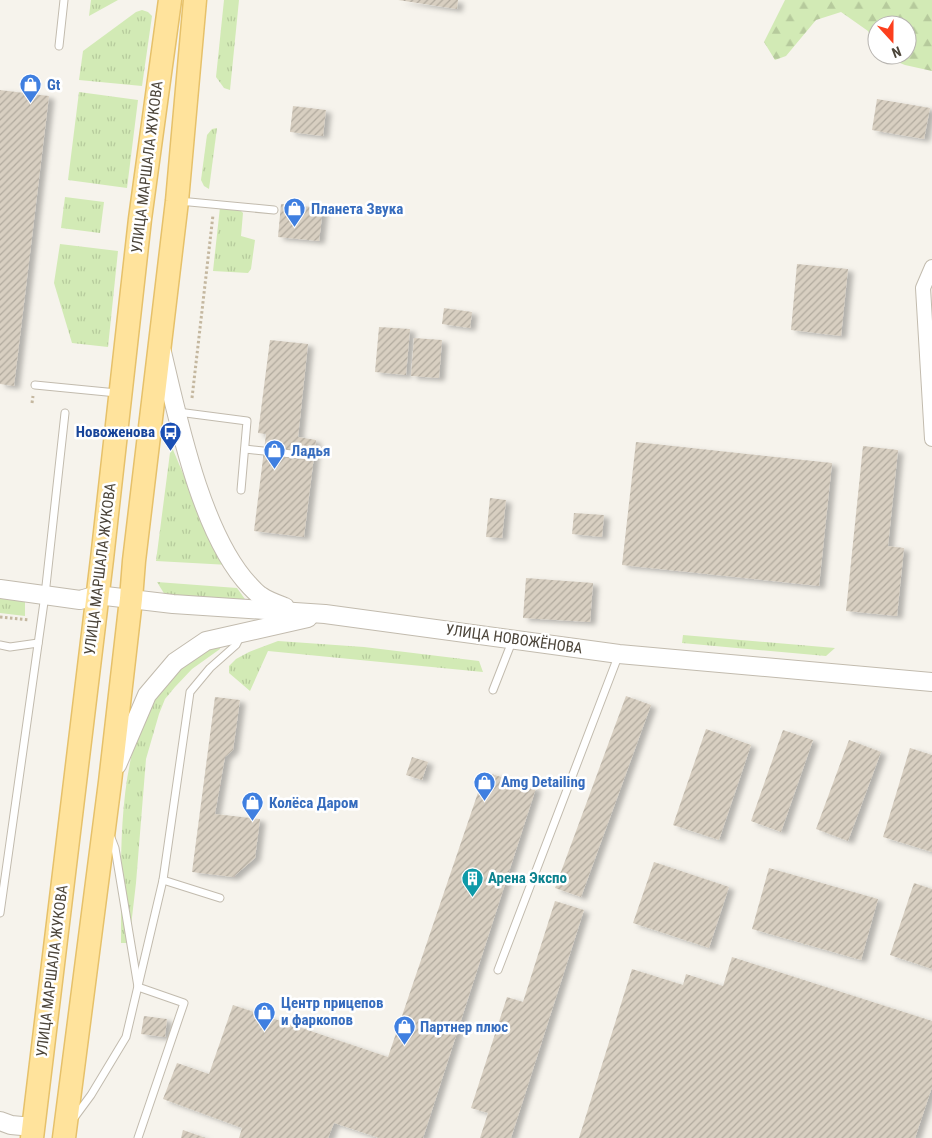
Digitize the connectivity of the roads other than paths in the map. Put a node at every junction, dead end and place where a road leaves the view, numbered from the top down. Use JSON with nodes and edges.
{"nodes":[{"id":1,"x":64,"y":0,"type":"edge"},
{"id":2,"x":170,"y":0,"type":"edge"},
{"id":3,"x":195,"y":0,"type":"edge"},
{"id":4,"x":59,"y":46,"type":"dead end"},
{"id":5,"x":177,"y":201,"type":"junction"},
{"id":6,"x":274,"y":210,"type":"dead end"},
{"id":7,"x":932,"y":267,"type":"edge"},
{"id":8,"x":160,"y":344,"type":"junction"},
{"id":9,"x":35,"y":385,"type":"dead end"},
{"id":10,"x":119,"y":393,"type":"junction"},
{"id":11,"x":183,"y":412,"type":"junction"},
{"id":12,"x":66,"y":413,"type":"dead end"},
{"id":13,"x":932,"y":439,"type":"edge"},
{"id":14,"x":245,"y":449,"type":"junction"},
{"id":15,"x":311,"y":456,"type":"dead end"},
{"id":16,"x":241,"y":490,"type":"dead end"},
{"id":17,"x":0,"y":589,"type":"edge"},
{"id":18,"x":45,"y":595,"type":"junction"},
{"id":19,"x":97,"y":595,"type":"junction"},
{"id":20,"x":131,"y":599,"type":"junction"},
{"id":21,"x":325,"y":614,"type":"junction"},
{"id":22,"x":242,"y":634,"type":"junction"},
{"id":23,"x":513,"y":639,"type":"junction"},
{"id":24,"x":38,"y":643,"type":"junction"},
{"id":25,"x":0,"y":645,"type":"edge"},
{"id":26,"x":619,"y":654,"type":"junction"},
{"id":27,"x":932,"y":682,"type":"edge"},
{"id":28,"x":493,"y":690,"type":"dead end"},
{"id":29,"x":110,"y":782,"type":"junction"},
{"id":30,"x":105,"y":820,"type":"junction"},
{"id":31,"x":163,"y":880,"type":"junction"},
{"id":32,"x":220,"y":898,"type":"dead end"},
{"id":33,"x":0,"y":914,"type":"edge"},
{"id":34,"x":498,"y":970,"type":"dead end"},
{"id":35,"x":138,"y":987,"type":"junction"},
{"id":36,"x":0,"y":1121,"type":"edge"},
{"id":37,"x":33,"y":1132,"type":"edge"},
{"id":38,"x":64,"y":1134,"type":"edge"},
{"id":39,"x":138,"y":1138,"type":"edge"}],
"edges":[{"from":1,"to":4,"type":"lane"},
{"from":2,"to":10,"type":"main road","name":"УЛИЦА МАРШАЛА ЖУКОВА"},
{"from":3,"to":5,"type":"main road","name":"УЛИЦА МАРШАЛА ЖУКОВА"},
{"from":5,"to":6,"type":"lane"},
{"from":5,"to":8,"type":"main road","name":"УЛИЦА МАРШАЛА ЖУКОВА"},
{"from":7,"to":13,"type":"street"},
{"from":8,"to":11,"type":"street"},
{"from":8,"to":20,"type":"main road","name":"УЛИЦА МАРШАЛА ЖУКОВА"},
{"from":9,"to":10,"type":"lane"},
{"from":10,"to":19,"type":"main road","name":"УЛИЦА МАРШАЛА ЖУКОВА"},
{"from":11,"to":14,"type":"lane"},
{"from":11,"to":21,"type":"street"},
{"from":12,"to":18,"type":"lane"},
{"from":14,"to":15,"type":"lane"},
{"from":14,"to":16,"type":"lane"},
{"from":17,"to":18,"type":"street","name":"УЛИЦА НОВОЖЁНОВА"},
{"from":18,"to":19,"type":"street","name":"УЛИЦА НОВОЖЁНОВА"},
{"from":18,"to":24,"type":"lane"},
{"from":19,"to":20,"type":"street","name":"УЛИЦА НОВОЖЁНОВА"},
{"from":19,"to":37,"type":"main road","name":"УЛИЦА МАРШАЛА ЖУКОВА"},
{"from":20,"to":21,"type":"street","name":"УЛИЦА НОВОЖЁНОВА"},
{"from":20,"to":29,"type":"main road","name":"УЛИЦА МАРШАЛА ЖУКОВА"},
{"from":21,"to":22,"type":"street"},
{"from":21,"to":23,"type":"street","name":"УЛИЦА НОВОЖЁНОВА"},
{"from":22,"to":29,"type":"street"},
{"from":22,"to":31,"type":"lane"},
{"from":23,"to":26,"type":"street","name":"УЛИЦА НОВОЖЁНОВА"},
{"from":23,"to":28,"type":"lane"},
{"from":24,"to":25,"type":"lane"},
{"from":24,"to":33,"type":"lane"},
{"from":26,"to":27,"type":"street","name":"УЛИЦА НОВОЖЁНОВА"},
{"from":26,"to":34,"type":"lane"},
{"from":29,"to":30,"type":"main road","name":"УЛИЦА МАРШАЛА ЖУКОВА"},
{"from":30,"to":35,"type":"lane"},
{"from":30,"to":38,"type":"main road","name":"УЛИЦА МАРШАЛА ЖУКОВА"},
{"from":31,"to":32,"type":"lane"},
{"from":31,"to":35,"type":"lane"},
{"from":35,"to":38,"type":"lane"},
{"from":35,"to":39,"type":"lane"},
{"from":36,"to":37,"type":"street"}]}
